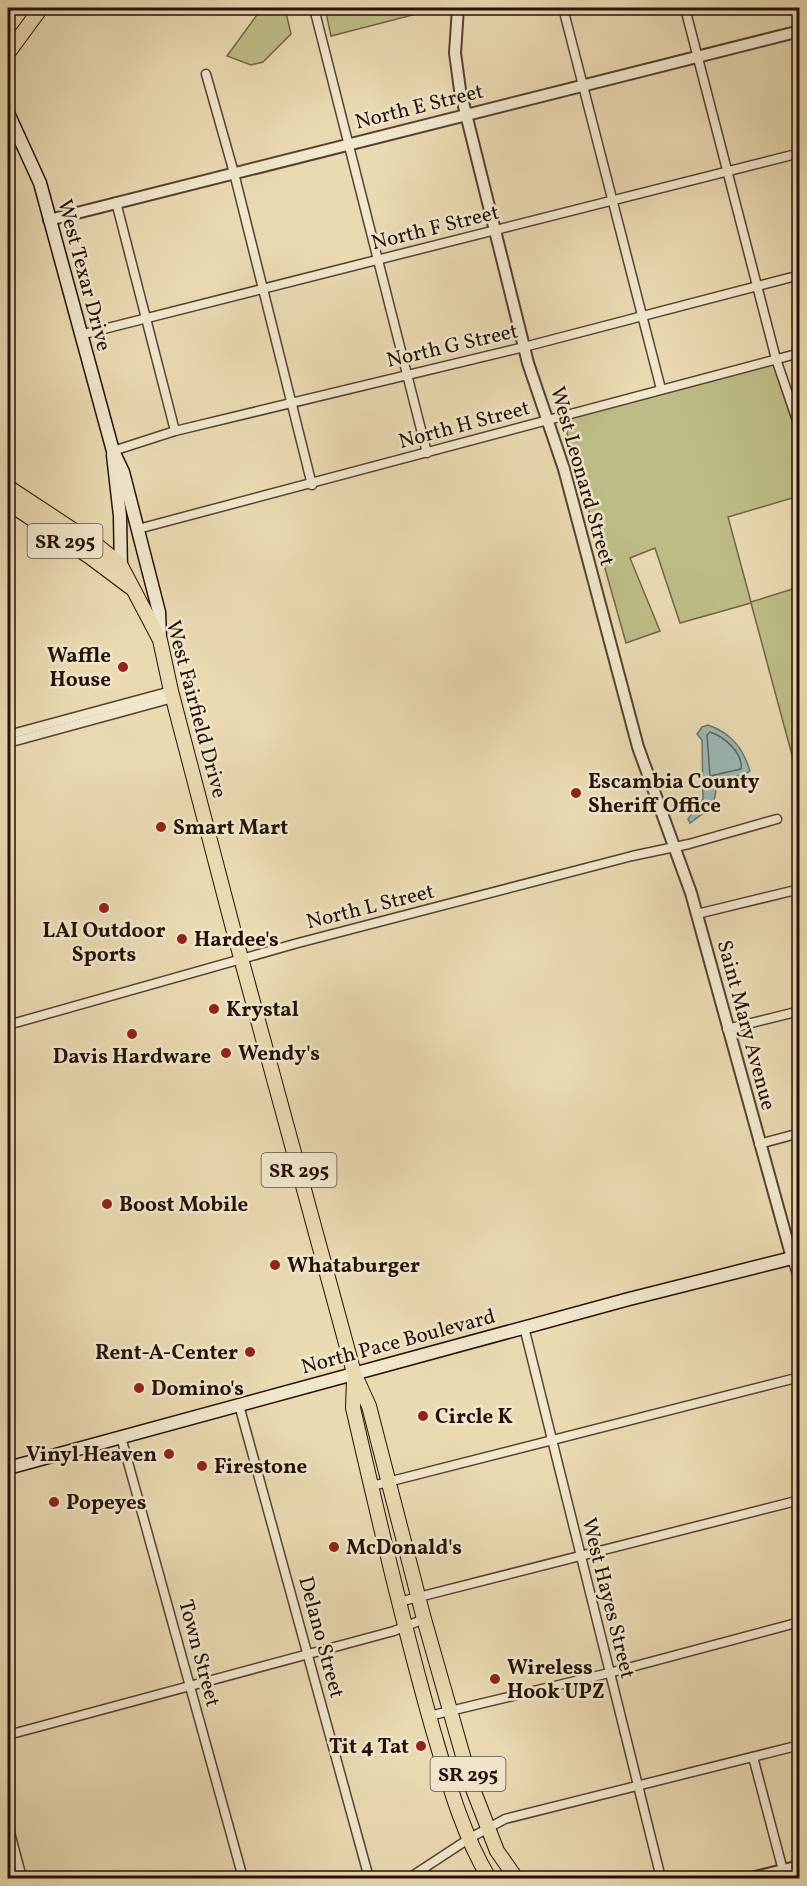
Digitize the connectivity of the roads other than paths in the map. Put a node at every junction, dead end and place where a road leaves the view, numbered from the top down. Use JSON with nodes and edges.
{"nodes":[{"id":1,"x":41,"y":8,"type":"edge"},
{"id":2,"x":458,"y":8,"type":"edge"},
{"id":3,"x":563,"y":8,"type":"edge"},
{"id":4,"x":685,"y":8,"type":"edge"},
{"id":5,"x":316,"y":16,"type":"dead end"},
{"id":6,"x":800,"y":31,"type":"edge"},
{"id":7,"x":8,"y":53,"type":"edge"},
{"id":8,"x":698,"y":57,"type":"junction"},
{"id":9,"x":206,"y":74,"type":"dead end"},
{"id":10,"x":583,"y":85,"type":"junction"},
{"id":11,"x":8,"y":112,"type":"edge"},
{"id":12,"x":466,"y":115,"type":"junction"},
{"id":13,"x":350,"y":144,"type":"junction"},
{"id":14,"x":800,"y":153,"type":"edge"},
{"id":15,"x":728,"y":172,"type":"junction"},
{"id":16,"x":234,"y":173,"type":"junction"},
{"id":17,"x":613,"y":201,"type":"junction"},
{"id":18,"x":116,"y":202,"type":"junction"},
{"id":19,"x":49,"y":220,"type":"junction"},
{"id":20,"x":494,"y":231,"type":"junction"},
{"id":21,"x":379,"y":260,"type":"junction"},
{"id":22,"x":800,"y":275,"type":"edge"},
{"id":23,"x":757,"y":286,"type":"junction"},
{"id":24,"x":262,"y":288,"type":"junction"},
{"id":25,"x":643,"y":315,"type":"junction"},
{"id":26,"x":147,"y":317,"type":"junction"},
{"id":27,"x":80,"y":335,"type":"junction"},
{"id":28,"x":524,"y":347,"type":"junction"},
{"id":29,"x":800,"y":352,"type":"edge"},
{"id":30,"x":776,"y":359,"type":"junction"},
{"id":31,"x":407,"y":373,"type":"junction"},
{"id":32,"x":661,"y":389,"type":"junction"},
{"id":33,"x":290,"y":402,"type":"junction"},
{"id":34,"x":549,"y":420,"type":"junction"},
{"id":35,"x":800,"y":429,"type":"edge"},
{"id":36,"x":175,"y":431,"type":"junction"},
{"id":37,"x":113,"y":451,"type":"junction"},
{"id":38,"x":427,"y":453,"type":"junction"},
{"id":39,"x":312,"y":485,"type":"junction"},
{"id":40,"x":8,"y":487,"type":"edge"},
{"id":41,"x":8,"y":503,"type":"edge"},
{"id":42,"x":138,"y":529,"type":"junction"},
{"id":43,"x":120,"y":564,"type":"junction"},
{"id":44,"x":122,"y":580,"type":"junction"},
{"id":45,"x":137,"y":593,"type":"junction"},
{"id":46,"x":160,"y":640,"type":"junction"},
{"id":47,"x":172,"y":694,"type":"junction"},
{"id":48,"x":8,"y":735,"type":"edge"},
{"id":49,"x":8,"y":743,"type":"edge"},
{"id":50,"x":777,"y":819,"type":"dead end"},
{"id":51,"x":673,"y":847,"type":"junction"},
{"id":52,"x":800,"y":890,"type":"edge"},
{"id":53,"x":697,"y":914,"type":"junction"},
{"id":54,"x":242,"y":960,"type":"junction"},
{"id":55,"x":800,"y":1011,"type":"edge"},
{"id":56,"x":8,"y":1025,"type":"edge"},
{"id":57,"x":727,"y":1029,"type":"junction"},
{"id":58,"x":800,"y":1133,"type":"edge"},
{"id":59,"x":759,"y":1144,"type":"junction"},
{"id":60,"x":796,"y":1257,"type":"edge"},
{"id":61,"x":800,"y":1285,"type":"edge"},
{"id":62,"x":524,"y":1327,"type":"junction"},
{"id":63,"x":354,"y":1373,"type":"junction"},
{"id":64,"x":800,"y":1377,"type":"edge"},
{"id":65,"x":239,"y":1405,"type":"junction"},
{"id":66,"x":121,"y":1437,"type":"junction"},
{"id":67,"x":551,"y":1440,"type":"junction"},
{"id":68,"x":8,"y":1468,"type":"edge"},
{"id":69,"x":387,"y":1481,"type":"junction"},
{"id":70,"x":372,"y":1486,"type":"junction"},
{"id":71,"x":800,"y":1500,"type":"edge"},
{"id":72,"x":580,"y":1556,"type":"junction"},
{"id":73,"x":418,"y":1597,"type":"junction"},
{"id":74,"x":399,"y":1602,"type":"junction"},
{"id":75,"x":423,"y":1619,"type":"junction"},
{"id":76,"x":800,"y":1622,"type":"edge"},
{"id":77,"x":405,"y":1626,"type":"junction"},
{"id":78,"x":307,"y":1653,"type":"junction"},
{"id":79,"x":609,"y":1673,"type":"junction"},
{"id":80,"x":190,"y":1685,"type":"junction"},
{"id":81,"x":451,"y":1710,"type":"junction"},
{"id":82,"x":429,"y":1716,"type":"junction"},
{"id":83,"x":8,"y":1735,"type":"edge"},
{"id":84,"x":800,"y":1745,"type":"edge"},
{"id":85,"x":753,"y":1757,"type":"junction"},
{"id":86,"x":638,"y":1786,"type":"junction"},
{"id":87,"x":8,"y":1825,"type":"edge"},
{"id":88,"x":487,"y":1827,"type":"junction"},
{"id":89,"x":470,"y":1838,"type":"junction"},
{"id":90,"x":800,"y":1866,"type":"edge"},
{"id":91,"x":784,"y":1875,"type":"edge"},
{"id":92,"x":22,"y":1878,"type":"edge"},
{"id":93,"x":243,"y":1878,"type":"edge"},
{"id":94,"x":369,"y":1878,"type":"edge"},
{"id":95,"x":409,"y":1878,"type":"edge"},
{"id":96,"x":489,"y":1878,"type":"edge"},
{"id":97,"x":516,"y":1878,"type":"edge"},
{"id":98,"x":661,"y":1878,"type":"edge"},
{"id":99,"x":751,"y":1878,"type":"edge"}],
"edges":[{"from":1,"to":7,"type":"main road"},
{"from":2,"to":12,"type":"street","name":"West Leonard Street"},
{"from":3,"to":10,"type":"street"},
{"from":4,"to":8,"type":"street"},
{"from":5,"to":13,"type":"street"},
{"from":6,"to":8,"type":"street","name":"North E Street"},
{"from":8,"to":10,"type":"street","name":"North E Street"},
{"from":8,"to":15,"type":"street"},
{"from":9,"to":16,"type":"street"},
{"from":10,"to":12,"type":"street","name":"North E Street"},
{"from":10,"to":17,"type":"street"},
{"from":11,"to":19,"type":"main road","name":"West Texar Drive"},
{"from":12,"to":13,"type":"street","name":"North E Street"},
{"from":12,"to":20,"type":"street","name":"West Leonard Street"},
{"from":13,"to":16,"type":"street","name":"North E Street"},
{"from":13,"to":21,"type":"street"},
{"from":14,"to":15,"type":"street","name":"North F Street"},
{"from":15,"to":17,"type":"street","name":"North F Street"},
{"from":15,"to":23,"type":"street"},
{"from":16,"to":18,"type":"street","name":"North E Street"},
{"from":16,"to":24,"type":"street"},
{"from":17,"to":20,"type":"street","name":"North F Street"},
{"from":17,"to":25,"type":"street"},
{"from":18,"to":19,"type":"street","name":"North E Street"},
{"from":18,"to":26,"type":"street"},
{"from":19,"to":27,"type":"main road","name":"West Texar Drive"},
{"from":20,"to":21,"type":"street","name":"North F Street"},
{"from":20,"to":28,"type":"street","name":"West Leonard Street"},
{"from":21,"to":24,"type":"street","name":"North F Street"},
{"from":21,"to":31,"type":"street"},
{"from":22,"to":23,"type":"street","name":"North G Street"},
{"from":23,"to":25,"type":"street","name":"North G Street"},
{"from":23,"to":30,"type":"street"},
{"from":24,"to":26,"type":"street","name":"North F Street"},
{"from":24,"to":33,"type":"street"},
{"from":25,"to":28,"type":"street","name":"North G Street"},
{"from":25,"to":32,"type":"street"},
{"from":26,"to":27,"type":"street","name":"North F Street"},
{"from":26,"to":36,"type":"street"},
{"from":27,"to":37,"type":"main road","name":"West Texar Drive"},
{"from":28,"to":31,"type":"street","name":"North G Street"},
{"from":28,"to":34,"type":"street","name":"West Leonard Street"},
{"from":29,"to":30,"type":"street","name":"North H Street"},
{"from":30,"to":32,"type":"street","name":"North H Street"},
{"from":30,"to":35,"type":"street"},
{"from":31,"to":33,"type":"street","name":"North G Street"},
{"from":31,"to":38,"type":"street"},
{"from":32,"to":34,"type":"street","name":"North H Street"},
{"from":33,"to":36,"type":"street","name":"North G Street"},
{"from":33,"to":39,"type":"street"},
{"from":34,"to":38,"type":"street","name":"North H Street"},
{"from":34,"to":51,"type":"street","name":"West Leonard Street"},
{"from":36,"to":37,"type":"street","name":"North G Street"},
{"from":37,"to":42,"type":"main road","name":"West Texar Drive"},
{"from":37,"to":43,"type":"main road","name":"West Texar Drive"},
{"from":38,"to":39,"type":"street","name":"North H Street"},
{"from":39,"to":42,"type":"street","name":"North H Street"},
{"from":40,"to":43,"type":"main road","number":"SR 295"},
{"from":41,"to":44,"type":"main road","name":"West Fairfield Drive","number":"SR 295"},
{"from":42,"to":46,"type":"main road","name":"West Texar Drive"},
{"from":43,"to":44,"type":"main road","name":"West Texar Drive"},
{"from":43,"to":45,"type":"main road","number":"SR 295"},
{"from":44,"to":45,"type":"main road","name":"West Fairfield Drive","number":"SR 295"},
{"from":45,"to":46,"type":"main road","name":"West Fairfield Drive","number":"SR 295"},
{"from":46,"to":47,"type":"main road","name":"West Fairfield Drive","number":"SR 295"},
{"from":47,"to":48,"type":"street"},
{"from":47,"to":49,"type":"street"},
{"from":47,"to":54,"type":"main road","name":"West Fairfield Drive","number":"SR 295"},
{"from":50,"to":51,"type":"street"},
{"from":51,"to":53,"type":"street","name":"Saint Mary Avenue"},
{"from":51,"to":54,"type":"street","name":"North L Street"},
{"from":52,"to":53,"type":"street"},
{"from":53,"to":57,"type":"street","name":"Saint Mary Avenue"},
{"from":54,"to":56,"type":"street","name":"North L Street"},
{"from":54,"to":63,"type":"main road","name":"West Fairfield Drive","number":"SR 295"},
{"from":55,"to":57,"type":"street"},
{"from":57,"to":59,"type":"street","name":"Saint Mary Avenue"},
{"from":58,"to":59,"type":"street"},
{"from":59,"to":60,"type":"street","name":"Saint Mary Avenue"},
{"from":60,"to":61,"type":"street","name":"Saint Mary Avenue"},
{"from":60,"to":62,"type":"main road","name":"North Pace Boulevard"},
{"from":62,"to":63,"type":"main road","name":"North Pace Boulevard"},
{"from":62,"to":67,"type":"street","name":"West Hayes Street"},
{"from":63,"to":65,"type":"main road","name":"North Pace Boulevard"},
{"from":63,"to":69,"type":"main road","name":"West Fairfield Drive","number":"SR 295"},
{"from":63,"to":70,"type":"main road","name":"West Fairfield Drive","number":"SR 295"},
{"from":64,"to":67,"type":"street"},
{"from":65,"to":66,"type":"main road","name":"North Pace Boulevard"},
{"from":65,"to":78,"type":"street","name":"Delano Street"},
{"from":66,"to":68,"type":"main road","name":"North Pace Boulevard"},
{"from":66,"to":80,"type":"street","name":"Town Street"},
{"from":67,"to":69,"type":"street"},
{"from":67,"to":72,"type":"street","name":"West Hayes Street"},
{"from":69,"to":70,"type":"street"},
{"from":69,"to":73,"type":"main road","name":"West Fairfield Drive","number":"SR 295"},
{"from":70,"to":74,"type":"main road","name":"West Fairfield Drive","number":"SR 295"},
{"from":71,"to":72,"type":"street"},
{"from":72,"to":73,"type":"street"},
{"from":72,"to":79,"type":"street","name":"West Hayes Street"},
{"from":73,"to":74,"type":"street"},
{"from":73,"to":75,"type":"main road","name":"West Fairfield Drive","number":"SR 295"},
{"from":74,"to":77,"type":"main road","name":"West Fairfield Drive","number":"SR 295"},
{"from":75,"to":77,"type":"street"},
{"from":75,"to":81,"type":"main road","name":"West Fairfield Drive","number":"SR 295"},
{"from":76,"to":79,"type":"street"},
{"from":77,"to":78,"type":"street"},
{"from":77,"to":82,"type":"main road","name":"West Fairfield Drive","number":"SR 295"},
{"from":78,"to":80,"type":"street"},
{"from":78,"to":94,"type":"street","name":"Delano Street"},
{"from":79,"to":81,"type":"street"},
{"from":79,"to":86,"type":"street","name":"West Hayes Street"},
{"from":80,"to":83,"type":"street"},
{"from":80,"to":93,"type":"street","name":"Town Street"},
{"from":81,"to":82,"type":"street"},
{"from":81,"to":88,"type":"main road","name":"West Fairfield Drive","number":"SR 295"},
{"from":82,"to":89,"type":"main road","name":"West Fairfield Drive","number":"SR 295"},
{"from":84,"to":85,"type":"street"},
{"from":85,"to":86,"type":"street"},
{"from":85,"to":91,"type":"street"},
{"from":86,"to":88,"type":"street"},
{"from":86,"to":98,"type":"street","name":"West Hayes Street"},
{"from":87,"to":92,"type":"street"},
{"from":88,"to":89,"type":"street"},
{"from":88,"to":97,"type":"main road","name":"West Fairfield Drive","number":"SR 295"},
{"from":89,"to":95,"type":"street"},
{"from":89,"to":96,"type":"main road","name":"West Fairfield Drive","number":"SR 295"},
{"from":90,"to":91,"type":"street"},
{"from":91,"to":99,"type":"street"}]}
